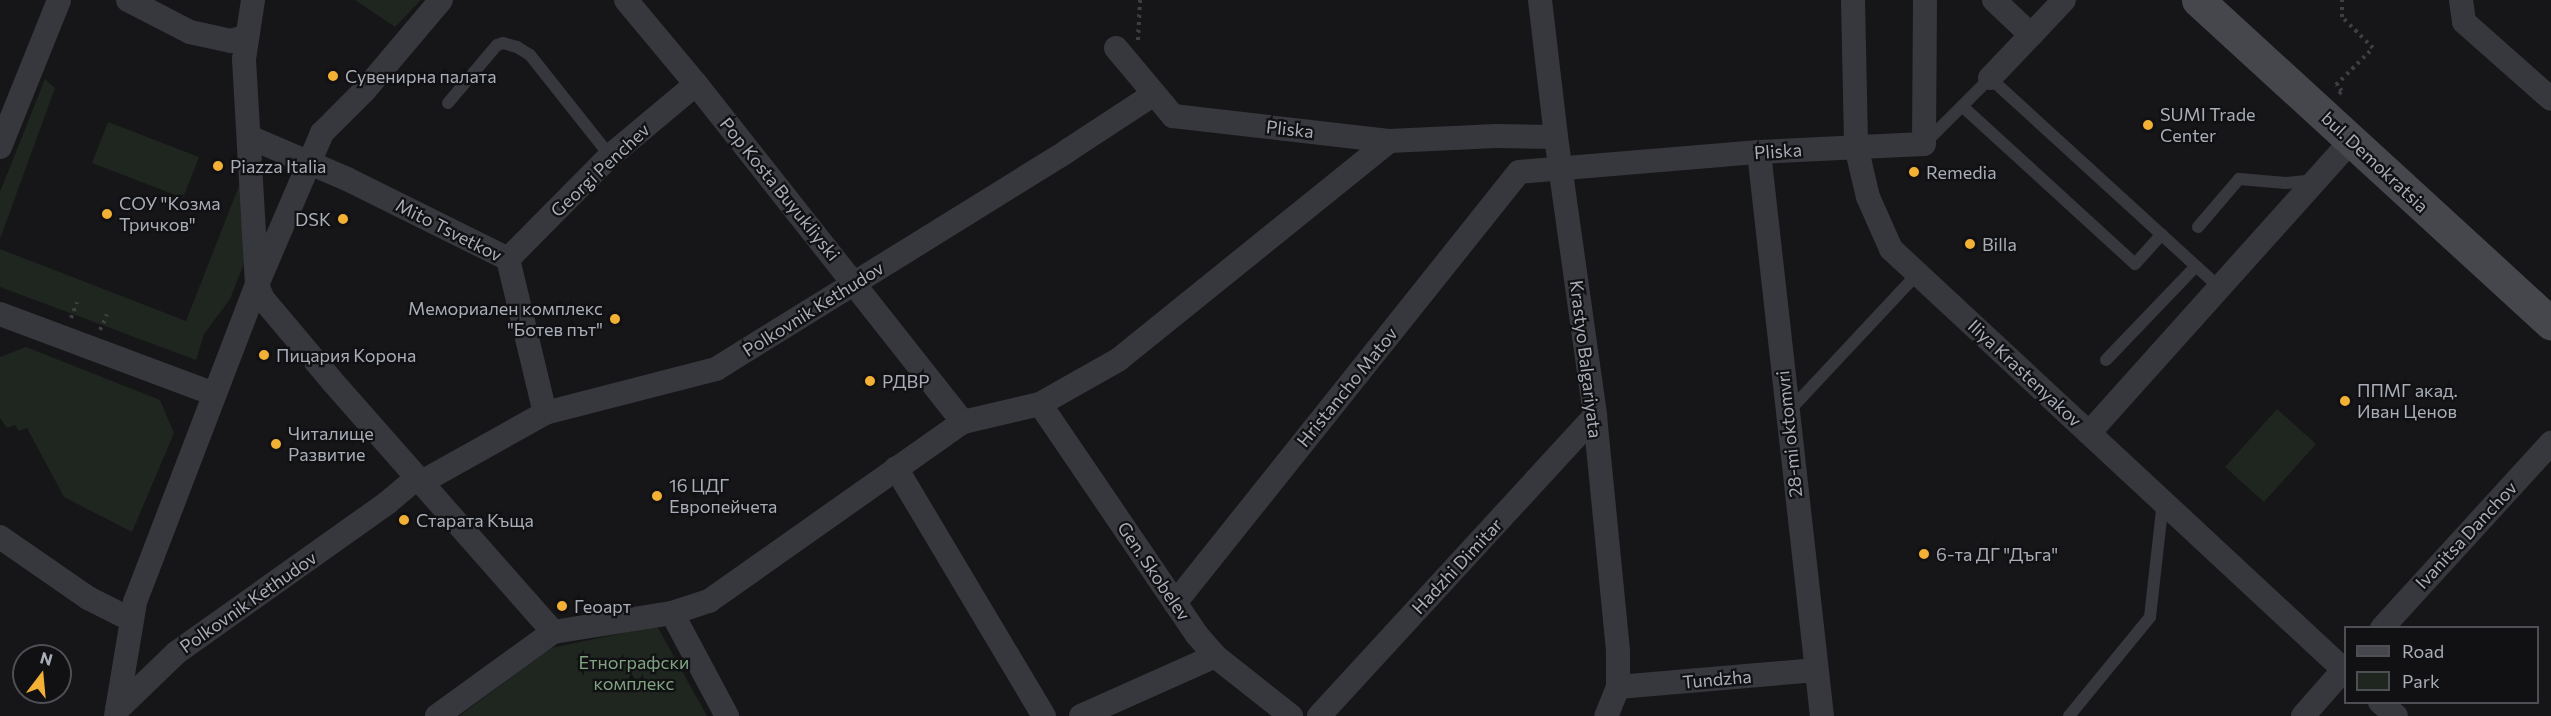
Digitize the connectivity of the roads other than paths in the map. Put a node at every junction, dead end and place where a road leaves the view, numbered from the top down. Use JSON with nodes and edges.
{"nodes":[{"id":1,"x":59,"y":0,"type":"edge"},
{"id":2,"x":128,"y":0,"type":"edge"},
{"id":3,"x":254,"y":0,"type":"edge"},
{"id":4,"x":441,"y":0,"type":"edge"},
{"id":5,"x":1540,"y":0,"type":"edge"},
{"id":6,"x":1853,"y":0,"type":"edge"},
{"id":7,"x":1925,"y":0,"type":"edge"},
{"id":8,"x":1994,"y":0,"type":"edge"},
{"id":9,"x":2064,"y":0,"type":"edge"},
{"id":10,"x":2198,"y":0,"type":"edge"},
{"id":11,"x":2461,"y":0,"type":"edge"},
{"id":12,"x":632,"y":8,"type":"edge"},
{"id":13,"x":2031,"y":35,"type":"junction"},
{"id":14,"x":247,"y":36,"type":"junction"},
{"id":15,"x":1116,"y":48,"type":"dead end"},
{"id":16,"x":1990,"y":78,"type":"junction"},
{"id":17,"x":696,"y":84,"type":"junction"},
{"id":18,"x":1154,"y":94,"type":"junction"},
{"id":19,"x":2551,"y":99,"type":"edge"},
{"id":20,"x":448,"y":103,"type":"dead end"},
{"id":21,"x":1962,"y":106,"type":"junction"},
{"id":22,"x":249,"y":137,"type":"junction"},
{"id":23,"x":1556,"y":137,"type":"junction"},
{"id":24,"x":1389,"y":141,"type":"junction"},
{"id":25,"x":2351,"y":141,"type":"junction"},
{"id":26,"x":1924,"y":144,"type":"junction"},
{"id":27,"x":1856,"y":146,"type":"junction"},
{"id":28,"x":0,"y":147,"type":"edge"},
{"id":29,"x":1759,"y":152,"type":"junction"},
{"id":30,"x":610,"y":156,"type":"junction"},
{"id":31,"x":309,"y":163,"type":"junction"},
{"id":32,"x":1561,"y":169,"type":"junction"},
{"id":33,"x":1519,"y":172,"type":"junction"},
{"id":34,"x":2317,"y":180,"type":"junction"},
{"id":35,"x":2198,"y":227,"type":"dead end"},
{"id":36,"x":2162,"y":234,"type":"junction"},
{"id":37,"x":508,"y":260,"type":"junction"},
{"id":38,"x":2196,"y":266,"type":"junction"},
{"id":39,"x":1917,"y":274,"type":"junction"},
{"id":40,"x":854,"y":282,"type":"junction"},
{"id":41,"x":257,"y":285,"type":"junction"},
{"id":42,"x":2219,"y":287,"type":"junction"},
{"id":43,"x":0,"y":314,"type":"edge"},
{"id":44,"x":2551,"y":324,"type":"edge"},
{"id":45,"x":2106,"y":360,"type":"dead end"},
{"id":46,"x":214,"y":394,"type":"junction"},
{"id":47,"x":1041,"y":404,"type":"junction"},
{"id":48,"x":545,"y":413,"type":"junction"},
{"id":49,"x":1786,"y":414,"type":"junction"},
{"id":50,"x":1595,"y":416,"type":"junction"},
{"id":51,"x":963,"y":422,"type":"junction"},
{"id":52,"x":2089,"y":433,"type":"junction"},
{"id":53,"x":2551,"y":443,"type":"edge"},
{"id":54,"x":896,"y":468,"type":"junction"},
{"id":55,"x":418,"y":480,"type":"junction"},
{"id":56,"x":2163,"y":501,"type":"junction"},
{"id":57,"x":0,"y":537,"type":"edge"},
{"id":58,"x":1175,"y":603,"type":"junction"},
{"id":59,"x":672,"y":613,"type":"junction"},
{"id":60,"x":132,"y":620,"type":"junction"},
{"id":61,"x":2383,"y":626,"type":"edge"},
{"id":62,"x":553,"y":632,"type":"junction"},
{"id":63,"x":1215,"y":656,"type":"junction"},
{"id":64,"x":2344,"y":668,"type":"edge"},
{"id":65,"x":1816,"y":670,"type":"junction"},
{"id":66,"x":2344,"y":670,"type":"edge"},
{"id":67,"x":1618,"y":687,"type":"junction"},
{"id":68,"x":2382,"y":704,"type":"edge"},
{"id":69,"x":117,"y":713,"type":"edge"},
{"id":70,"x":436,"y":716,"type":"edge"},
{"id":71,"x":727,"y":716,"type":"edge"},
{"id":72,"x":1044,"y":716,"type":"edge"},
{"id":73,"x":1082,"y":716,"type":"edge"},
{"id":74,"x":1292,"y":716,"type":"edge"},
{"id":75,"x":1319,"y":716,"type":"edge"},
{"id":76,"x":1606,"y":716,"type":"edge"},
{"id":77,"x":1822,"y":716,"type":"edge"},
{"id":78,"x":2069,"y":716,"type":"edge"},
{"id":79,"x":2303,"y":716,"type":"edge"},
{"id":80,"x":2396,"y":716,"type":"edge"}],
"edges":[{"from":1,"to":28,"type":"street"},
{"from":2,"to":14,"type":"street"},
{"from":3,"to":14,"type":"street"},
{"from":4,"to":31,"type":"street"},
{"from":5,"to":23,"type":"street","name":"Krastyo Balgariyata"},
{"from":6,"to":27,"type":"street","name":"Iliya Krastenyakov"},
{"from":7,"to":26,"type":"street"},
{"from":8,"to":13,"type":"street"},
{"from":9,"to":13,"type":"street"},
{"from":10,"to":25,"type":"street","name":"bul. Demokratsia"},
{"from":11,"to":19,"type":"street"},
{"from":12,"to":17,"type":"street","name":"Pop Kosta Buyukliyski"},
{"from":13,"to":16,"type":"street"},
{"from":14,"to":22,"type":"street"},
{"from":15,"to":18,"type":"street","name":"Pliska"},
{"from":16,"to":21,"type":"lane"},
{"from":16,"to":36,"type":"lane"},
{"from":17,"to":30,"type":"street","name":"Georgi Penchev"},
{"from":17,"to":40,"type":"street","name":"Pop Kosta Buyukliyski"},
{"from":18,"to":24,"type":"street","name":"Pliska"},
{"from":18,"to":40,"type":"street","name":"Polkovnik Kethudov"},
{"from":20,"to":30,"type":"lane"},
{"from":21,"to":26,"type":"lane"},
{"from":21,"to":36,"type":"lane"},
{"from":22,"to":31,"type":"street","name":"Mito Tsvetkov"},
{"from":22,"to":41,"type":"street"},
{"from":23,"to":24,"type":"street","name":"Pliska"},
{"from":23,"to":32,"type":"street","name":"Krastyo Balgariyata"},
{"from":23,"to":33,"type":"street","name":"Hristancho Matov"},
{"from":24,"to":47,"type":"street"},
{"from":25,"to":34,"type":"street"},
{"from":25,"to":44,"type":"street","name":"bul. Demokratsia"},
{"from":26,"to":27,"type":"street","name":"Pliska"},
{"from":27,"to":29,"type":"street","name":"Pliska"},
{"from":27,"to":39,"type":"street","name":"Iliya Krastenyakov"},
{"from":29,"to":32,"type":"street","name":"Pliska"},
{"from":29,"to":49,"type":"street","name":"28-mi oktomvri"},
{"from":30,"to":37,"type":"street","name":"Georgi Penchev"},
{"from":31,"to":37,"type":"street","name":"Mito Tsvetkov"},
{"from":31,"to":41,"type":"street"},
{"from":32,"to":33,"type":"street"},
{"from":32,"to":50,"type":"street","name":"Krastyo Balgariyata"},
{"from":33,"to":58,"type":"street","name":"Hristancho Matov"},
{"from":34,"to":35,"type":"lane"},
{"from":34,"to":42,"type":"street"},
{"from":36,"to":38,"type":"lane"},
{"from":37,"to":48,"type":"street","name":"Mito Tsvetkov"},
{"from":38,"to":42,"type":"lane"},
{"from":38,"to":45,"type":"lane"},
{"from":39,"to":49,"type":"lane"},
{"from":39,"to":52,"type":"street","name":"Iliya Krastenyakov"},
{"from":40,"to":48,"type":"street","name":"Polkovnik Kethudov"},
{"from":40,"to":51,"type":"street","name":"Pop Kosta Buyukliyski"},
{"from":41,"to":46,"type":"street"},
{"from":41,"to":55,"type":"street"},
{"from":42,"to":52,"type":"street"},
{"from":43,"to":46,"type":"street"},
{"from":46,"to":60,"type":"street"},
{"from":47,"to":51,"type":"street"},
{"from":47,"to":58,"type":"street","name":"Gen. Skobelev"},
{"from":48,"to":55,"type":"street","name":"Polkovnik Kethudov"},
{"from":49,"to":65,"type":"street","name":"28-mi oktomvri"},
{"from":50,"to":67,"type":"street","name":"Krastyo Balgariyata"},
{"from":50,"to":75,"type":"street","name":"Hadzhi Dimitar"},
{"from":51,"to":54,"type":"street"},
{"from":52,"to":56,"type":"street","name":"Iliya Krastenyakov"},
{"from":53,"to":61,"type":"street","name":"Ivanitsa Danchov"},
{"from":54,"to":59,"type":"street"},
{"from":54,"to":72,"type":"street"},
{"from":55,"to":62,"type":"street"},
{"from":55,"to":69,"type":"street","name":"Polkovnik Kethudov"},
{"from":56,"to":64,"type":"street","name":"Iliya Krastenyakov"},
{"from":56,"to":78,"type":"lane"},
{"from":57,"to":60,"type":"street"},
{"from":58,"to":63,"type":"street","name":"Gen. Skobelev"},
{"from":59,"to":62,"type":"street"},
{"from":59,"to":71,"type":"street"},
{"from":60,"to":69,"type":"street"},
{"from":62,"to":70,"type":"street"},
{"from":63,"to":73,"type":"street"},
{"from":63,"to":74,"type":"street","name":"Gen. Skobelev"},
{"from":65,"to":67,"type":"street","name":"Tundzha"},
{"from":65,"to":77,"type":"street","name":"28-mi oktomvri"},
{"from":66,"to":79,"type":"street"},
{"from":67,"to":76,"type":"street","name":"Krastyo Balgariyata"},
{"from":68,"to":80,"type":"street"}]}
